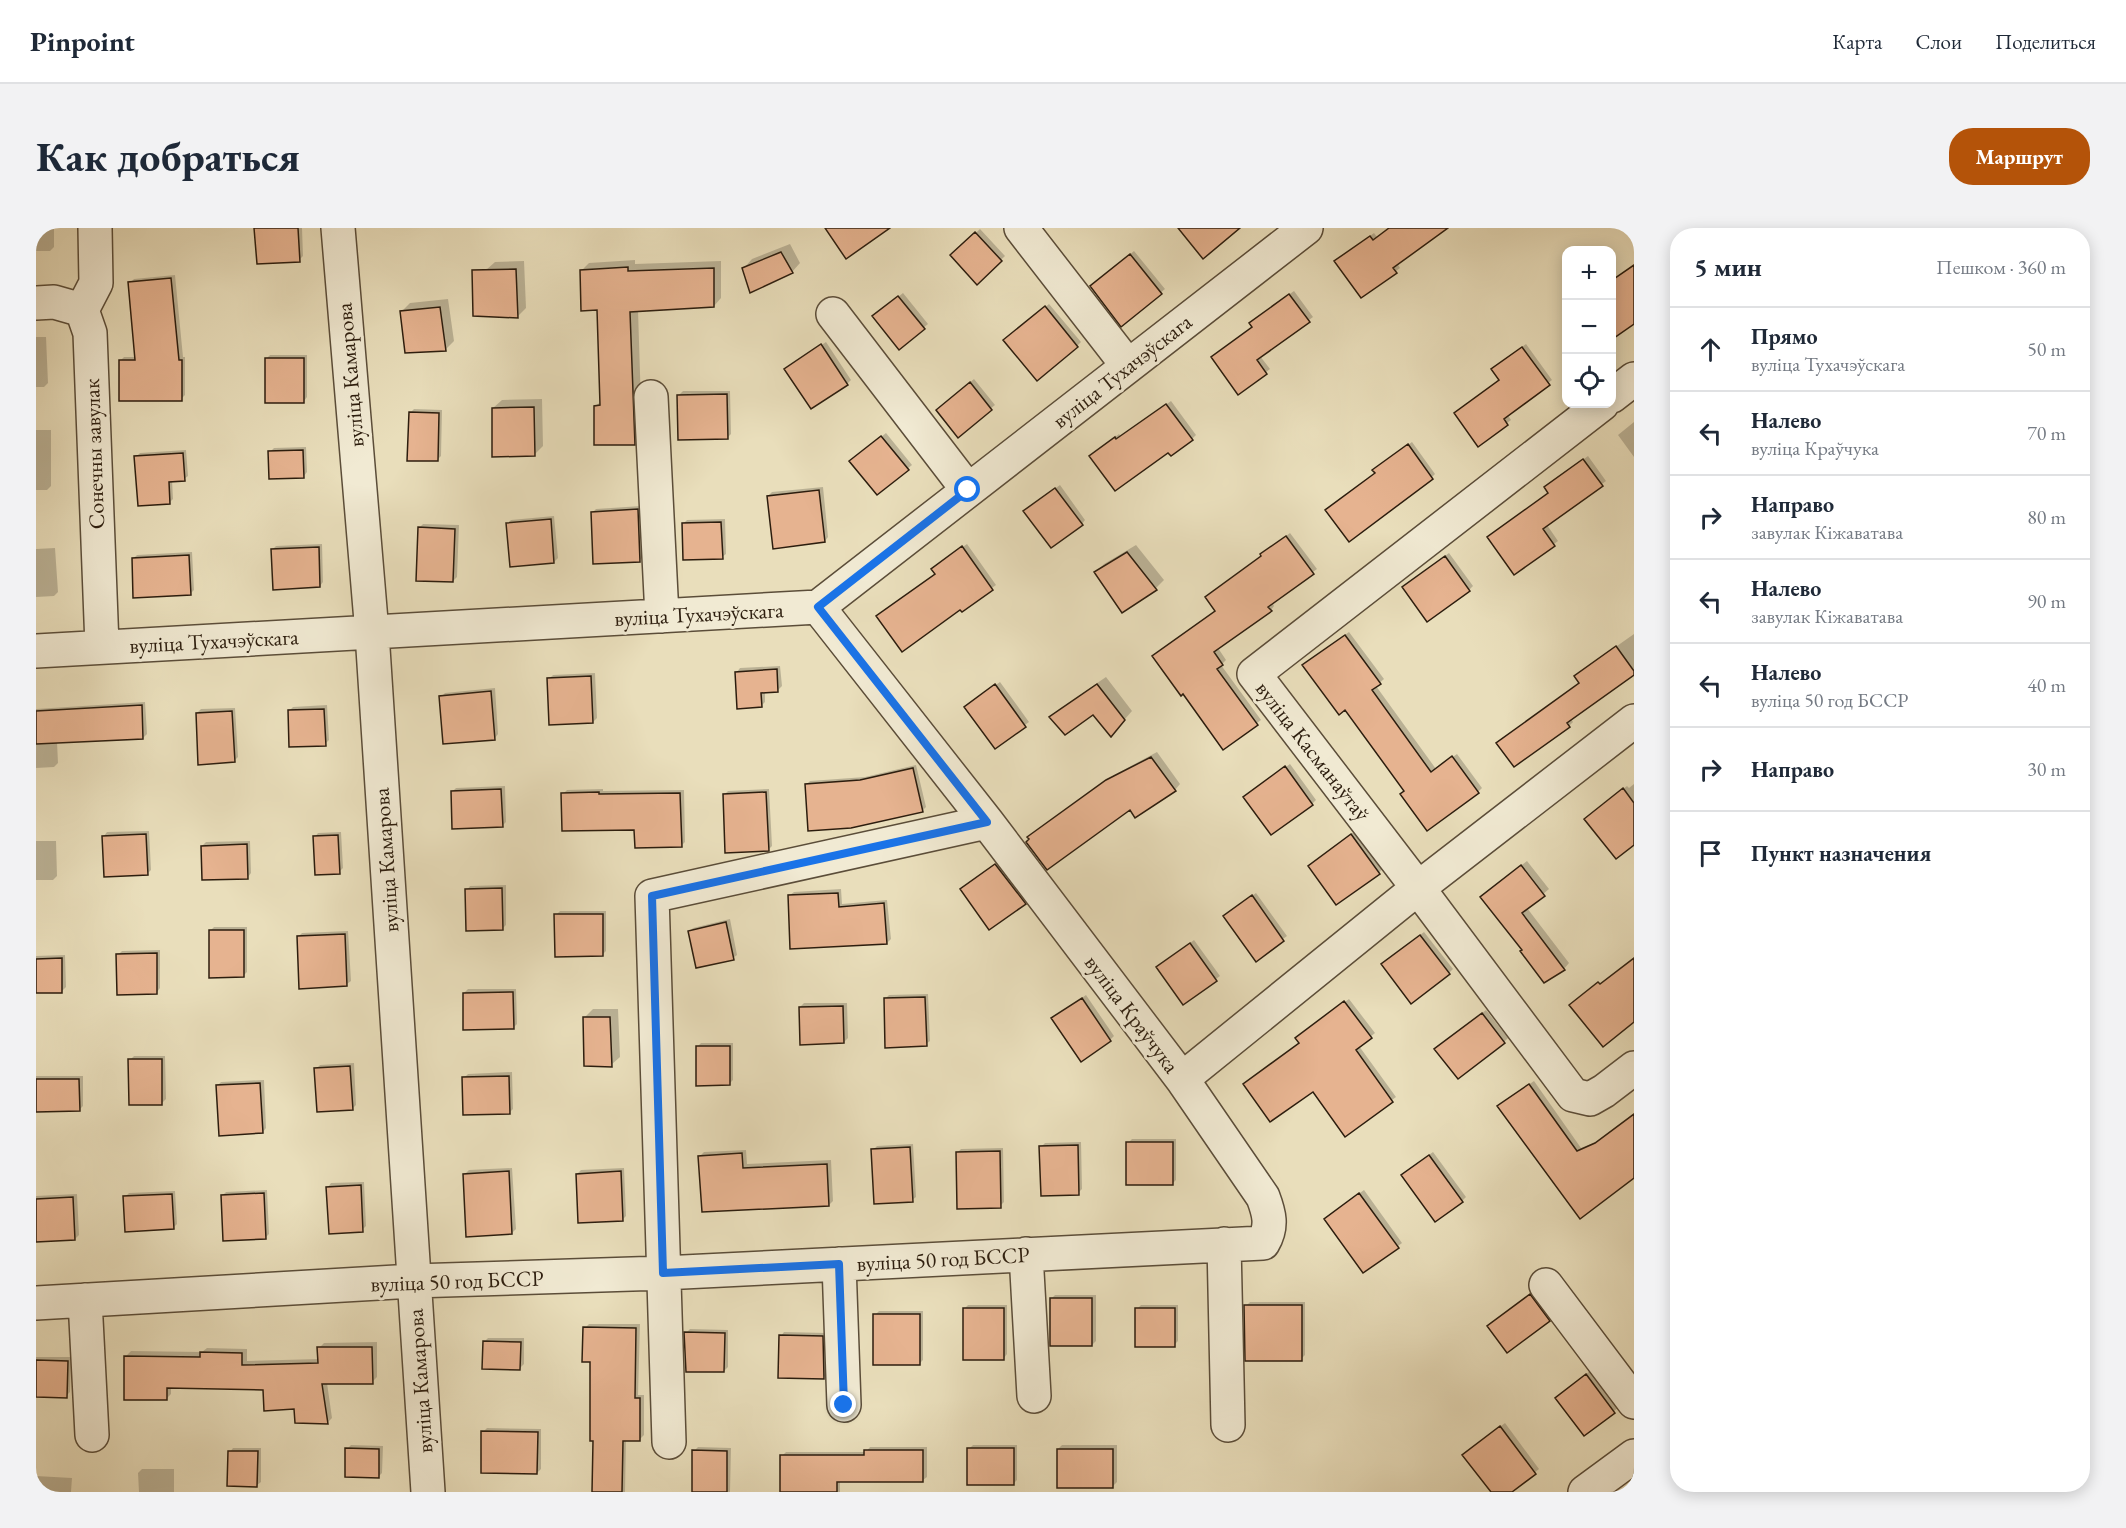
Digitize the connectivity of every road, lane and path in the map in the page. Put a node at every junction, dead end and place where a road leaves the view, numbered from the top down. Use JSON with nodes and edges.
{"nodes":[{"id":1,"x":95,"y":228,"type":"edge"},
{"id":2,"x":338,"y":228,"type":"edge"},
{"id":3,"x":1021,"y":228,"type":"edge"},
{"id":4,"x":1293,"y":232,"type":"edge"},
{"id":5,"x":36,"y":303,"type":"edge"},
{"id":6,"x":82,"y":310,"type":"junction"},
{"id":7,"x":833,"y":315,"type":"dead end"},
{"id":8,"x":1128,"y":366,"type":"junction"},
{"id":9,"x":1634,"y":379,"type":"edge"},
{"id":10,"x":1616,"y":392,"type":"edge"},
{"id":11,"x":651,"y":397,"type":"dead end"},
{"id":12,"x":1597,"y":408,"type":"edge"},
{"id":13,"x":968,"y":490,"type":"junction"},
{"id":14,"x":818,"y":607,"type":"junction"},
{"id":15,"x":663,"y":616,"type":"junction"},
{"id":16,"x":372,"y":633,"type":"junction"},
{"id":17,"x":102,"y":646,"type":"junction"},
{"id":18,"x":36,"y":651,"type":"edge"},
{"id":19,"x":1634,"y":721,"type":"edge"},
{"id":20,"x":987,"y":822,"type":"junction"},
{"id":21,"x":1418,"y":888,"type":"junction"},
{"id":22,"x":1634,"y":1068,"type":"edge"},
{"id":23,"x":1182,"y":1079,"type":"junction"},
{"id":24,"x":1224,"y":1244,"type":"junction"},
{"id":25,"x":1026,"y":1254,"type":"junction"},
{"id":26,"x":839,"y":1264,"type":"junction"},
{"id":27,"x":663,"y":1273,"type":"junction"},
{"id":28,"x":413,"y":1281,"type":"junction"},
{"id":29,"x":1546,"y":1285,"type":"dead end"},
{"id":30,"x":85,"y":1300,"type":"junction"},
{"id":31,"x":36,"y":1303,"type":"edge"},
{"id":32,"x":1034,"y":1396,"type":"dead end"},
{"id":33,"x":1634,"y":1402,"type":"edge"},
{"id":34,"x":844,"y":1405,"type":"dead end"},
{"id":35,"x":1228,"y":1425,"type":"dead end"},
{"id":36,"x":92,"y":1435,"type":"dead end"},
{"id":37,"x":669,"y":1442,"type":"dead end"},
{"id":38,"x":1630,"y":1466,"type":"edge"},
{"id":39,"x":428,"y":1492,"type":"edge"},
{"id":40,"x":1585,"y":1492,"type":"edge"}],
"edges":[{"from":1,"to":6,"type":"street"},
{"from":2,"to":16,"type":"street","name":"вуліца Камарова"},
{"from":3,"to":8,"type":"street"},
{"from":4,"to":8,"type":"street","name":"вуліца Тухачэўскага"},
{"from":5,"to":6,"type":"street"},
{"from":6,"to":17,"type":"street","name":"Сонечны завулак"},
{"from":7,"to":13,"type":"street"},
{"from":8,"to":13,"type":"street","name":"вуліца Тухачэўскага"},
{"from":9,"to":10,"type":"street"},
{"from":11,"to":15,"type":"street"},
{"from":12,"to":21,"type":"street","name":"вуліца Касманаўтаў"},
{"from":13,"to":14,"type":"street","name":"вуліца Тухачэўскага"},
{"from":14,"to":15,"type":"street","name":"вуліца Тухачэўскага"},
{"from":14,"to":20,"type":"street","name":"вуліца Краўчука"},
{"from":15,"to":16,"type":"street","name":"вуліца Тухачэўскага"},
{"from":16,"to":17,"type":"street","name":"вуліца Тухачэўскага"},
{"from":16,"to":28,"type":"street","name":"вуліца Камарова"},
{"from":17,"to":18,"type":"street","name":"вуліца Тухачэўскага"},
{"from":19,"to":21,"type":"street","name":"вуліца Краўчука"},
{"from":20,"to":23,"type":"street","name":"вуліца Краўчука"},
{"from":20,"to":27,"type":"street"},
{"from":21,"to":22,"type":"street","name":"вуліца Касманаўтаў"},
{"from":21,"to":23,"type":"street","name":"вуліца Краўчука"},
{"from":23,"to":24,"type":"street","name":"вуліца 50 год БССР"},
{"from":24,"to":25,"type":"street","name":"вуліца 50 год БССР"},
{"from":24,"to":35,"type":"street"},
{"from":25,"to":26,"type":"street","name":"вуліца 50 год БССР"},
{"from":25,"to":32,"type":"street"},
{"from":26,"to":27,"type":"street","name":"вуліца 50 год БССР"},
{"from":26,"to":34,"type":"street"},
{"from":27,"to":28,"type":"street","name":"вуліца 50 год БССР"},
{"from":27,"to":37,"type":"street"},
{"from":28,"to":30,"type":"street","name":"вуліца 50 год БССР"},
{"from":28,"to":39,"type":"street","name":"вуліца Камарова"},
{"from":29,"to":33,"type":"street"},
{"from":30,"to":31,"type":"street","name":"вуліца 50 год БССР"},
{"from":30,"to":36,"type":"street"},
{"from":38,"to":40,"type":"street"}]}
